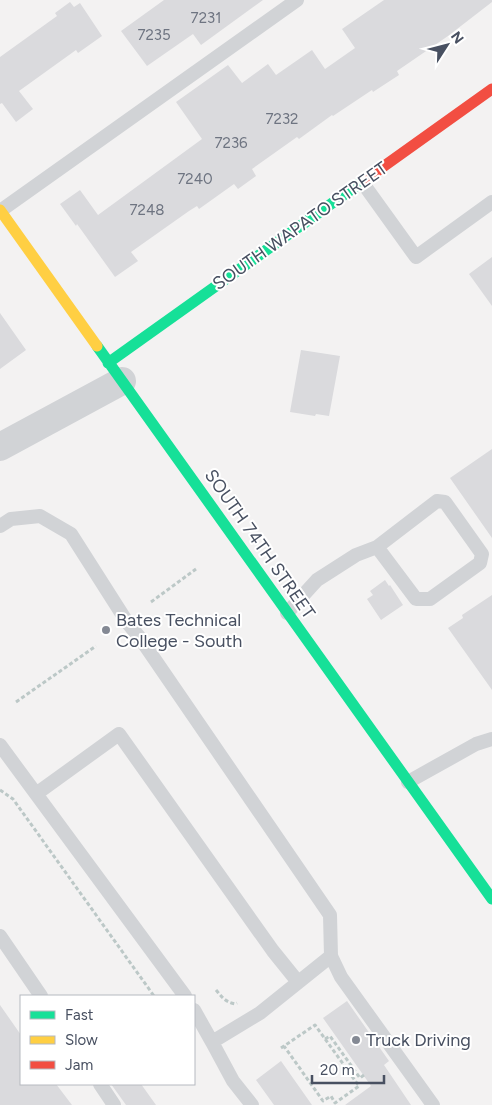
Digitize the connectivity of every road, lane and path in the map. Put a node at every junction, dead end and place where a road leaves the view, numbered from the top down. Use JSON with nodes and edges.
{"nodes":[{"id":1,"x":298,"y":0,"type":"edge"},
{"id":2,"x":492,"y":89,"type":"edge"},
{"id":3,"x":362,"y":182,"type":"junction"},
{"id":4,"x":492,"y":202,"type":"edge"},
{"id":5,"x":0,"y":210,"type":"edge"},
{"id":6,"x":115,"y":372,"type":"junction"},
{"id":7,"x":0,"y":447,"type":"edge"},
{"id":8,"x":0,"y":526,"type":"edge"},
{"id":9,"x":377,"y":547,"type":"junction"},
{"id":10,"x":196,"y":569,"type":"dead end"},
{"id":11,"x":151,"y":602,"type":"dead end"},
{"id":12,"x":287,"y":613,"type":"junction"},
{"id":13,"x":96,"y":646,"type":"dead end"},
{"id":14,"x":16,"y":702,"type":"dead end"},
{"id":15,"x":492,"y":739,"type":"edge"},
{"id":16,"x":0,"y":746,"type":"edge"},
{"id":17,"x":408,"y":782,"type":"junction"},
{"id":18,"x":0,"y":790,"type":"edge"},
{"id":19,"x":36,"y":794,"type":"junction"},
{"id":20,"x":492,"y":899,"type":"edge"},
{"id":21,"x":0,"y":936,"type":"edge"},
{"id":22,"x":331,"y":956,"type":"junction"},
{"id":23,"x":298,"y":982,"type":"junction"},
{"id":24,"x":216,"y":990,"type":"dead end"},
{"id":25,"x":40,"y":995,"type":"edge"},
{"id":26,"x":153,"y":995,"type":"edge"},
{"id":27,"x":183,"y":995,"type":"edge"},
{"id":28,"x":242,"y":1001,"type":"dead end"},
{"id":29,"x":195,"y":1012,"type":"edge"},
{"id":30,"x":325,"y":1039,"type":"junction"},
{"id":31,"x":212,"y":1042,"type":"junction"},
{"id":32,"x":364,"y":1075,"type":"dead end"},
{"id":33,"x":101,"y":1085,"type":"edge"},
{"id":34,"x":114,"y":1105,"type":"edge"},
{"id":35,"x":252,"y":1105,"type":"edge"},
{"id":36,"x":432,"y":1105,"type":"edge"}],
"edges":[{"from":1,"to":5,"type":"lane"},
{"from":2,"to":3,"type":"main road","name":"SOUTH WAPATO STREET"},
{"from":3,"to":4,"type":"lane"},
{"from":3,"to":6,"type":"main road","name":"SOUTH WAPATO STREET"},
{"from":5,"to":6,"type":"main road","name":"SOUTH 74TH STREET"},
{"from":6,"to":7,"type":"street","name":"SOUTH WAPATO STREET"},
{"from":6,"to":12,"type":"main road","name":"SOUTH 74TH STREET"},
{"from":8,"to":22,"type":"lane"},
{"from":9,"to":9,"type":"lane"},
{"from":9,"to":12,"type":"lane"},
{"from":10,"to":11,"type":"path"},
{"from":12,"to":17,"type":"main road","name":"SOUTH 74TH STREET"},
{"from":13,"to":14,"type":"path"},
{"from":15,"to":17,"type":"lane"},
{"from":16,"to":19,"type":"lane"},
{"from":17,"to":20,"type":"main road","name":"SOUTH 74TH STREET"},
{"from":18,"to":26,"type":"path"},
{"from":19,"to":23,"type":"lane"},
{"from":19,"to":27,"type":"lane"},
{"from":21,"to":25,"type":"lane"},
{"from":22,"to":23,"type":"lane"},
{"from":22,"to":36,"type":"lane"},
{"from":23,"to":31,"type":"lane"},
{"from":24,"to":28,"type":"path"},
{"from":29,"to":31,"type":"lane"},
{"from":30,"to":30,"type":"path"},
{"from":30,"to":32,"type":"path"},
{"from":31,"to":35,"type":"lane"},
{"from":33,"to":34,"type":"lane"}]}
